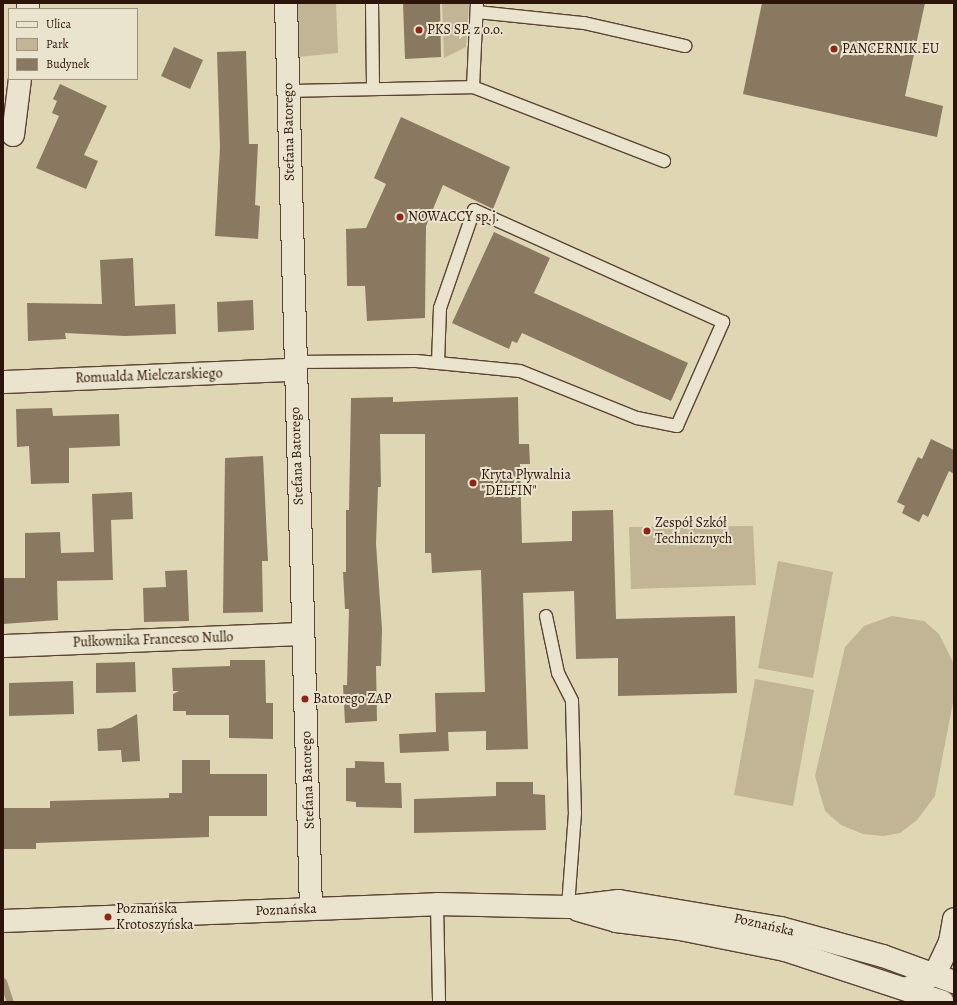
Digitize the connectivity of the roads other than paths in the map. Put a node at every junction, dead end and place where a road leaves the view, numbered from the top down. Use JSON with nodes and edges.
{"nodes":[{"id":1,"x":286,"y":3,"type":"edge"},
{"id":2,"x":372,"y":3,"type":"edge"},
{"id":3,"x":477,"y":8,"type":"edge"},
{"id":4,"x":685,"y":46,"type":"dead end"},
{"id":5,"x":20,"y":80,"type":"edge"},
{"id":6,"x":473,"y":87,"type":"junction"},
{"id":7,"x":374,"y":88,"type":"junction"},
{"id":8,"x":288,"y":91,"type":"junction"},
{"id":9,"x":14,"y":134,"type":"dead end"},
{"id":10,"x":664,"y":161,"type":"dead end"},
{"id":11,"x":438,"y":363,"type":"junction"},
{"id":12,"x":295,"y":366,"type":"junction"},
{"id":13,"x":3,"y":382,"type":"edge"},
{"id":14,"x":546,"y":616,"type":"dead end"},
{"id":15,"x":303,"y":634,"type":"junction"},
{"id":16,"x":3,"y":646,"type":"edge"},
{"id":17,"x":437,"y":904,"type":"junction"},
{"id":18,"x":568,"y":907,"type":"junction"},
{"id":19,"x":311,"y":908,"type":"junction"},
{"id":20,"x":954,"y":919,"type":"edge"},
{"id":21,"x":3,"y":921,"type":"edge"},
{"id":22,"x":945,"y":978,"type":"edge"},
{"id":23,"x":906,"y":989,"type":"junction"},
{"id":24,"x":439,"y":1002,"type":"edge"},
{"id":25,"x":942,"y":1002,"type":"edge"}],
"edges":[{"from":1,"to":8,"type":"street","name":"Stefana Batorego"},
{"from":2,"to":7,"type":"lane"},
{"from":3,"to":4,"type":"lane"},
{"from":3,"to":6,"type":"lane"},
{"from":5,"to":9,"type":"street"},
{"from":6,"to":7,"type":"lane"},
{"from":6,"to":10,"type":"lane"},
{"from":7,"to":8,"type":"lane"},
{"from":8,"to":12,"type":"street","name":"Stefana Batorego"},
{"from":11,"to":11,"type":"lane"},
{"from":11,"to":12,"type":"lane"},
{"from":12,"to":13,"type":"street","name":"Romualda Mielczarskiego"},
{"from":12,"to":15,"type":"street","name":"Stefana Batorego"},
{"from":14,"to":18,"type":"lane"},
{"from":15,"to":16,"type":"street","name":"Pułkownika Francesco Nullo"},
{"from":15,"to":19,"type":"street","name":"Stefana Batorego"},
{"from":17,"to":18,"type":"street","name":"Poznańska"},
{"from":17,"to":19,"type":"street","name":"Poznańska"},
{"from":17,"to":24,"type":"lane"},
{"from":18,"to":22,"type":"street","name":"Poznańska"},
{"from":18,"to":23,"type":"street","name":"Poznańska"},
{"from":19,"to":21,"type":"street","name":"Poznańska"},
{"from":20,"to":22,"type":"street"},
{"from":22,"to":23,"type":"street"},
{"from":23,"to":25,"type":"street","name":"Poznańska"}]}
